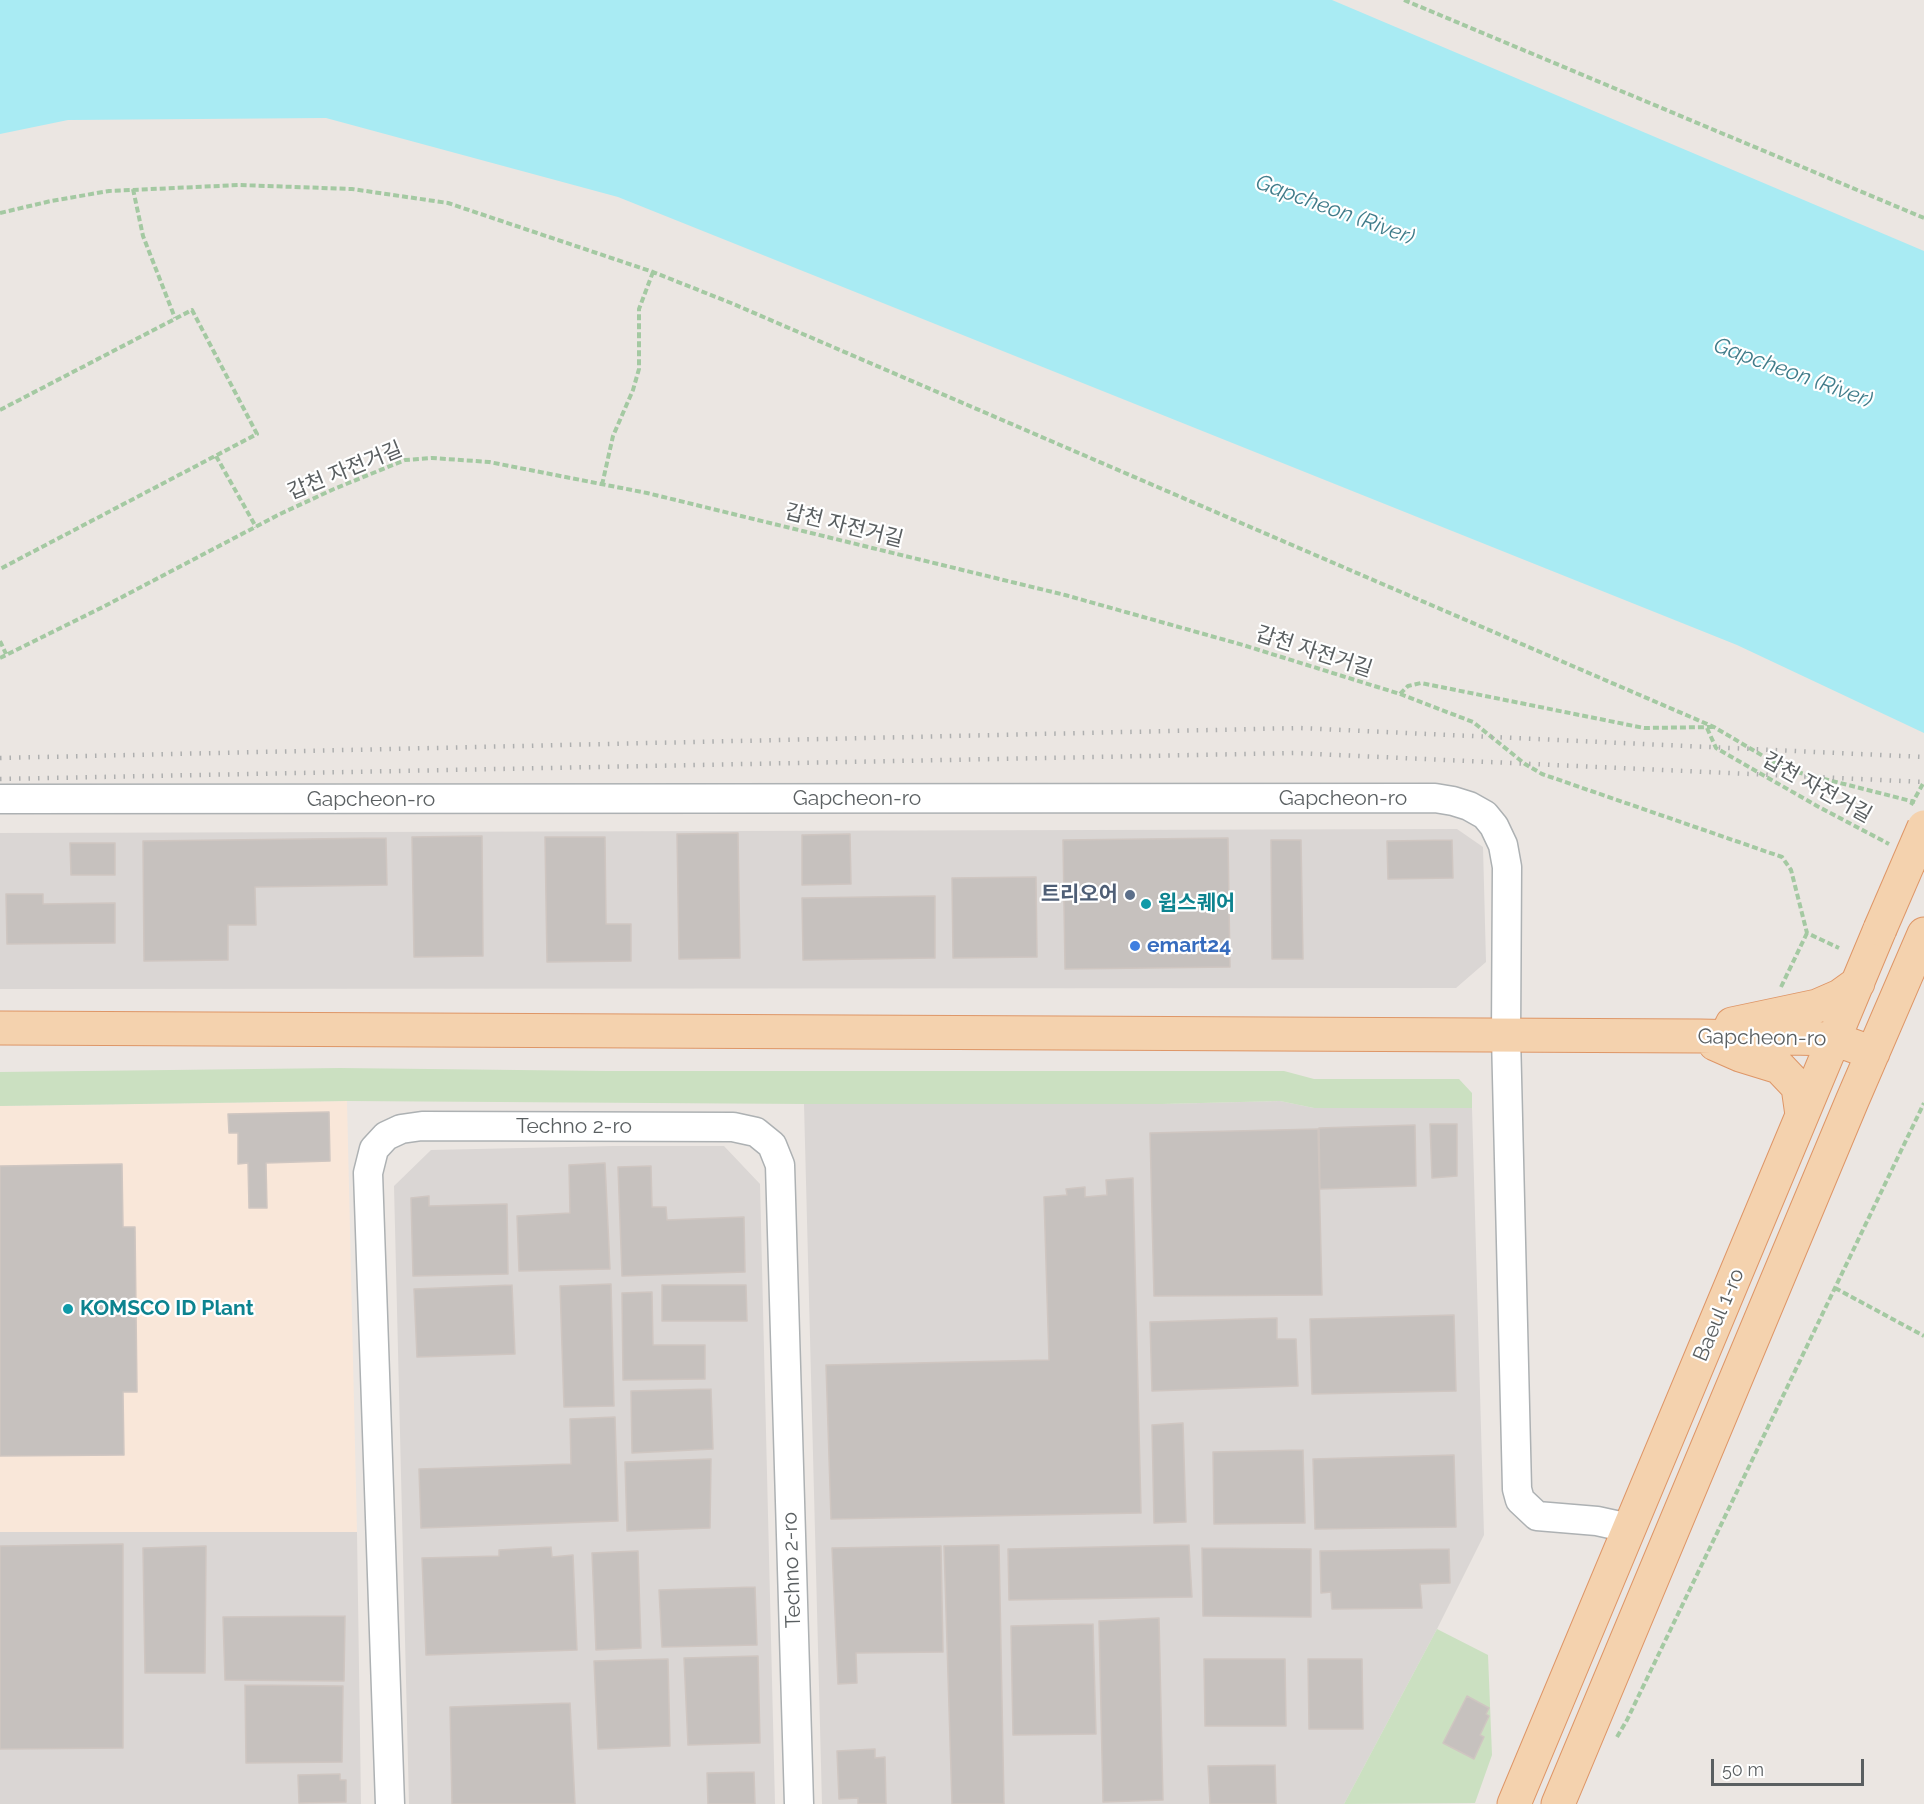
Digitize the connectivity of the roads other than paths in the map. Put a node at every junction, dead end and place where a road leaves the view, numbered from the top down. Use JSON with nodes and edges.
{"nodes":[{"id":1,"x":0,"y":799,"type":"edge"},
{"id":2,"x":1921,"y":815,"type":"edge"},
{"id":3,"x":1921,"y":942,"type":"edge"},
{"id":4,"x":1858,"y":983,"type":"junction"},
{"id":5,"x":0,"y":1028,"type":"edge"},
{"id":6,"x":1506,"y":1036,"type":"junction"},
{"id":7,"x":1700,"y":1036,"type":"junction"},
{"id":8,"x":1834,"y":1039,"type":"junction"},
{"id":9,"x":1873,"y":1053,"type":"junction"},
{"id":10,"x":1802,"y":1115,"type":"junction"},
{"id":11,"x":1629,"y":1528,"type":"junction"},
{"id":12,"x":390,"y":1804,"type":"edge"},
{"id":13,"x":799,"y":1804,"type":"edge"},
{"id":14,"x":1514,"y":1804,"type":"edge"},
{"id":15,"x":1558,"y":1804,"type":"edge"}],
"edges":[{"from":1,"to":6,"type":"street","name":"Gapcheon-ro"},
{"from":2,"to":4,"type":"main road","name":"Baeul 1-ro","bridge":true},
{"from":3,"to":9,"type":"main road","name":"Baeul 1-ro"},
{"from":4,"to":7,"type":"main road"},
{"from":4,"to":8,"type":"main road","name":"Baeul 1-ro"},
{"from":5,"to":6,"type":"main road","name":"Gapcheon-ro"},
{"from":6,"to":7,"type":"main road","name":"Gapcheon-ro"},
{"from":6,"to":11,"type":"street"},
{"from":7,"to":8,"type":"main road","name":"Gapcheon-ro"},
{"from":7,"to":10,"type":"main road"},
{"from":8,"to":9,"type":"main road","name":"Gapcheon-ro"},
{"from":8,"to":10,"type":"main road","name":"Baeul 1-ro"},
{"from":9,"to":15,"type":"main road","name":"Baeul 1-ro"},
{"from":10,"to":11,"type":"main road","name":"Baeul 1-ro"},
{"from":11,"to":14,"type":"main road","name":"Baeul 1-ro"},
{"from":12,"to":13,"type":"street","name":"Techno 2-ro"}]}
